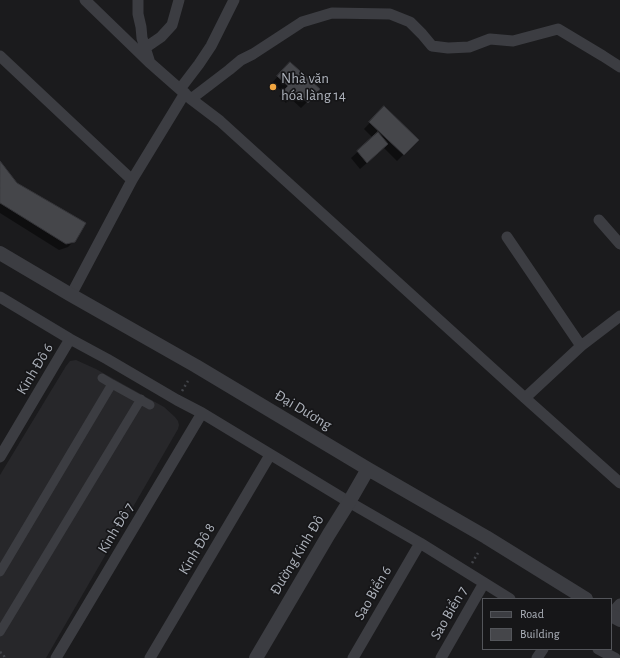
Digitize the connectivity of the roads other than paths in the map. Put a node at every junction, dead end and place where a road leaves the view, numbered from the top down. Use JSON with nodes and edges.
{"nodes":[{"id":1,"x":85,"y":0,"type":"edge"},
{"id":2,"x":138,"y":0,"type":"edge"},
{"id":3,"x":179,"y":0,"type":"edge"},
{"id":4,"x":234,"y":0,"type":"edge"},
{"id":5,"x":145,"y":48,"type":"junction"},
{"id":6,"x":0,"y":56,"type":"edge"},
{"id":7,"x":149,"y":62,"type":"junction"},
{"id":8,"x":620,"y":67,"type":"edge"},
{"id":9,"x":185,"y":94,"type":"junction"},
{"id":10,"x":132,"y":180,"type":"junction"},
{"id":11,"x":599,"y":220,"type":"dead end"},
{"id":12,"x":507,"y":237,"type":"dead end"},
{"id":13,"x":620,"y":244,"type":"edge"},
{"id":14,"x":0,"y":253,"type":"edge"},
{"id":15,"x":72,"y":295,"type":"junction"},
{"id":16,"x":0,"y":298,"type":"edge"},
{"id":17,"x":620,"y":316,"type":"edge"},
{"id":18,"x":70,"y":339,"type":"junction"},
{"id":19,"x":581,"y":346,"type":"junction"},
{"id":20,"x":102,"y":378,"type":"dead end"},
{"id":21,"x":112,"y":384,"type":"junction"},
{"id":22,"x":526,"y":398,"type":"junction"},
{"id":23,"x":141,"y":399,"type":"junction"},
{"id":24,"x":150,"y":405,"type":"dead end"},
{"id":25,"x":202,"y":413,"type":"junction"},
{"id":26,"x":270,"y":455,"type":"junction"},
{"id":27,"x":0,"y":456,"type":"edge"},
{"id":28,"x":368,"y":469,"type":"junction"},
{"id":29,"x":620,"y":483,"type":"edge"},
{"id":30,"x":349,"y":502,"type":"junction"},
{"id":31,"x":420,"y":543,"type":"junction"},
{"id":32,"x":0,"y":572,"type":"edge"},
{"id":33,"x":484,"y":583,"type":"junction"},
{"id":34,"x":508,"y":598,"type":"edge"},
{"id":35,"x":584,"y":598,"type":"edge"},
{"id":36,"x":620,"y":604,"type":"edge"},
{"id":37,"x":612,"y":613,"type":"edge"},
{"id":38,"x":0,"y":632,"type":"edge"},
{"id":39,"x":600,"y":650,"type":"edge"},
{"id":40,"x":56,"y":658,"type":"edge"},
{"id":41,"x":150,"y":658,"type":"edge"},
{"id":42,"x":256,"y":658,"type":"edge"},
{"id":43,"x":353,"y":658,"type":"edge"},
{"id":44,"x":441,"y":658,"type":"edge"},
{"id":45,"x":615,"y":658,"type":"edge"}],
"edges":[{"from":1,"to":7,"type":"street"},
{"from":2,"to":5,"type":"street"},
{"from":3,"to":5,"type":"street"},
{"from":4,"to":9,"type":"street"},
{"from":5,"to":7,"type":"street"},
{"from":6,"to":10,"type":"street"},
{"from":7,"to":9,"type":"street"},
{"from":8,"to":9,"type":"street"},
{"from":9,"to":10,"type":"street"},
{"from":9,"to":22,"type":"street"},
{"from":10,"to":15,"type":"street"},
{"from":11,"to":13,"type":"street"},
{"from":12,"to":19,"type":"street"},
{"from":14,"to":15,"type":"street","name":"Đại Dương"},
{"from":15,"to":28,"type":"street","name":"Đại Dương"},
{"from":16,"to":18,"type":"street"},
{"from":17,"to":19,"type":"street"},
{"from":18,"to":25,"type":"street"},
{"from":18,"to":27,"type":"street","name":"Kinh Đô 6"},
{"from":19,"to":22,"type":"street"},
{"from":20,"to":21,"type":"street"},
{"from":21,"to":23,"type":"street"},
{"from":21,"to":32,"type":"street"},
{"from":22,"to":29,"type":"street"},
{"from":23,"to":24,"type":"street"},
{"from":23,"to":38,"type":"street"},
{"from":25,"to":26,"type":"street"},
{"from":25,"to":40,"type":"street","name":"Kinh Đô 7"},
{"from":26,"to":30,"type":"street"},
{"from":26,"to":41,"type":"street","name":"Kinh Đô 8"},
{"from":28,"to":30,"type":"street","name":"Đường Kinh Đô"},
{"from":28,"to":35,"type":"street","name":"Đại Dương"},
{"from":30,"to":31,"type":"street"},
{"from":30,"to":42,"type":"street","name":"Đường Kinh Đô"},
{"from":31,"to":33,"type":"street"},
{"from":31,"to":43,"type":"street","name":"Sao Biển 6"},
{"from":33,"to":34,"type":"street"},
{"from":33,"to":44,"type":"street","name":"Sao Biển 7"},
{"from":36,"to":37,"type":"street"},
{"from":39,"to":45,"type":"street"}]}
